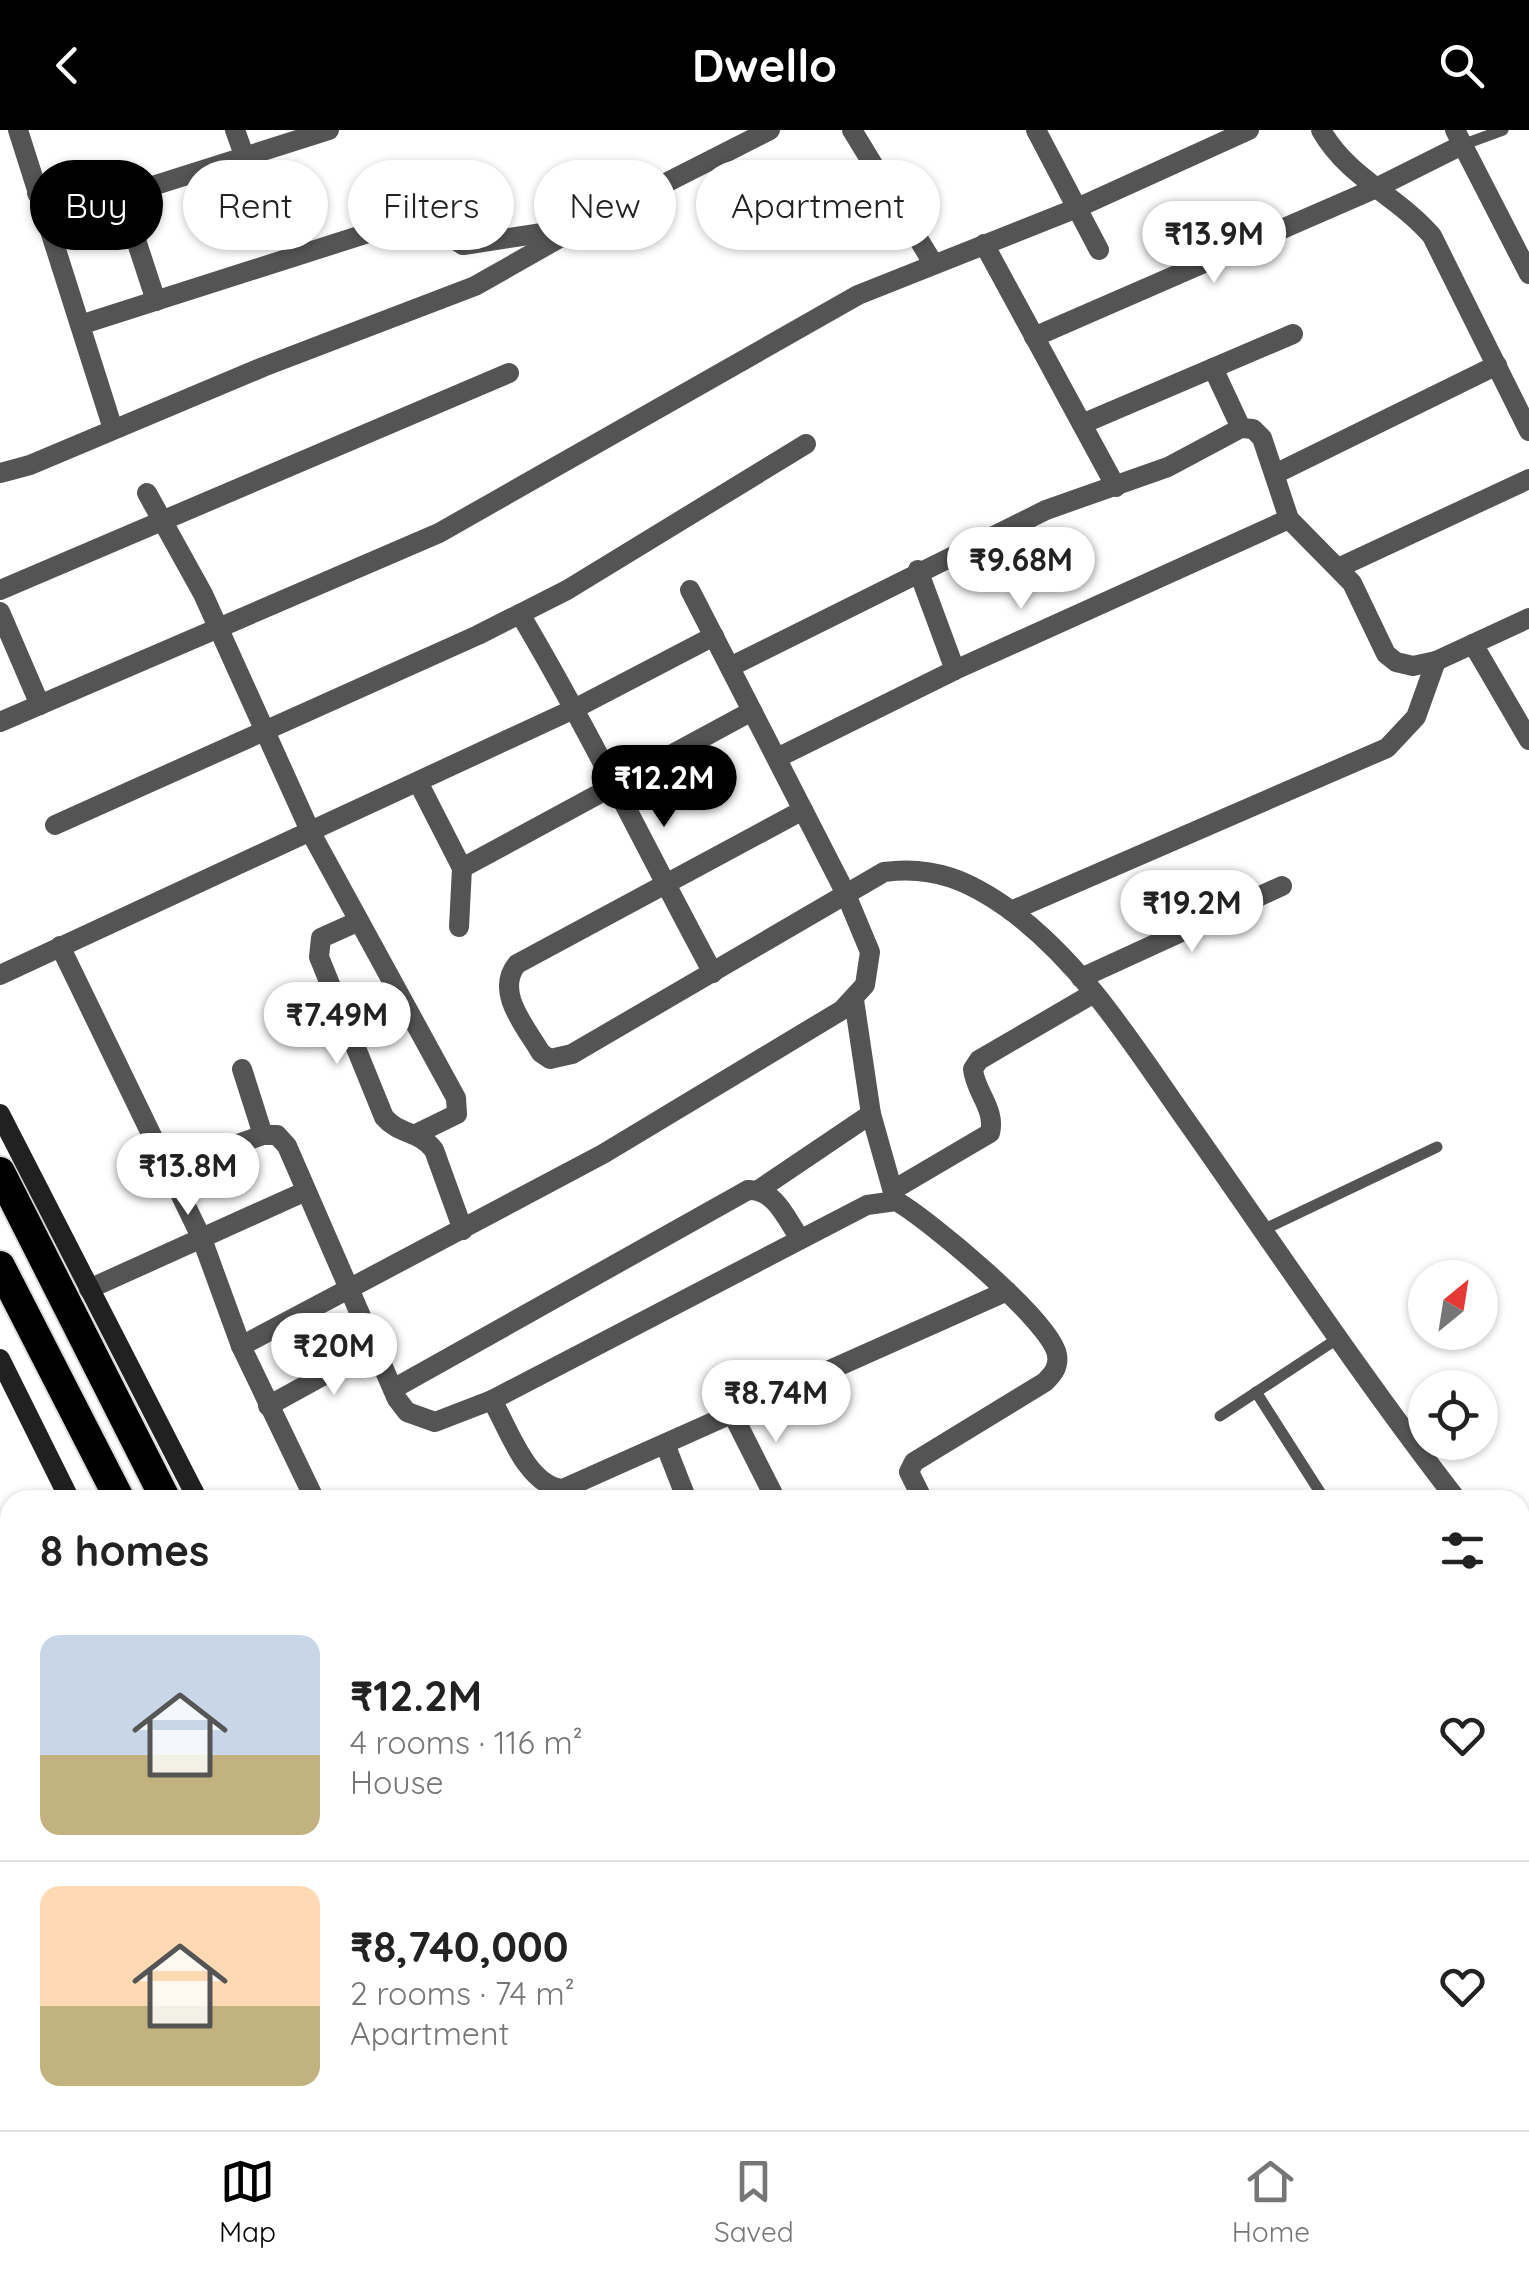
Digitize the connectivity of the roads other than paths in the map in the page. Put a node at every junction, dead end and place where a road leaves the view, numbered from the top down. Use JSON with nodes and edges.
{"nodes":[{"id":1,"x":18,"y":130,"type":"edge"},
{"id":2,"x":235,"y":130,"type":"edge"},
{"id":3,"x":329,"y":130,"type":"edge"},
{"id":4,"x":852,"y":130,"type":"edge"},
{"id":5,"x":1036,"y":130,"type":"edge"},
{"id":6,"x":1250,"y":130,"type":"edge"},
{"id":7,"x":1321,"y":130,"type":"edge"},
{"id":8,"x":1502,"y":130,"type":"edge"},
{"id":9,"x":764,"y":131,"type":"edge"},
{"id":10,"x":1458,"y":137,"type":"edge"},
{"id":11,"x":245,"y":158,"type":"junction"},
{"id":12,"x":30,"y":170,"type":"edge"},
{"id":13,"x":676,"y":177,"type":"edge"},
{"id":14,"x":163,"y":183,"type":"edge"},
{"id":15,"x":1374,"y":188,"type":"junction"},
{"id":16,"x":1077,"y":208,"type":"junction"},
{"id":17,"x":534,"y":234,"type":"edge"},
{"id":18,"x":984,"y":244,"type":"junction"},
{"id":19,"x":56,"y":250,"type":"edge"},
{"id":20,"x":141,"y":250,"type":"edge"},
{"id":21,"x":538,"y":250,"type":"edge"},
{"id":22,"x":1099,"y":250,"type":"dead end"},
{"id":23,"x":933,"y":263,"type":"junction"},
{"id":24,"x":1529,"y":274,"type":"edge"},
{"id":25,"x":156,"y":301,"type":"junction"},
{"id":26,"x":80,"y":325,"type":"junction"},
{"id":27,"x":1293,"y":334,"type":"dead end"},
{"id":28,"x":1034,"y":337,"type":"junction"},
{"id":29,"x":1497,"y":366,"type":"junction"},
{"id":30,"x":1212,"y":368,"type":"junction"},
{"id":31,"x":509,"y":374,"type":"dead end"},
{"id":32,"x":1082,"y":424,"type":"junction"},
{"id":33,"x":1241,"y":428,"type":"junction"},
{"id":34,"x":113,"y":429,"type":"junction"},
{"id":35,"x":1529,"y":431,"type":"edge"},
{"id":36,"x":806,"y":444,"type":"dead end"},
{"id":37,"x":0,"y":473,"type":"edge"},
{"id":38,"x":1275,"y":474,"type":"junction"},
{"id":39,"x":1529,"y":479,"type":"edge"},
{"id":40,"x":1116,"y":487,"type":"junction"},
{"id":41,"x":147,"y":493,"type":"dead end"},
{"id":42,"x":1290,"y":519,"type":"junction"},
{"id":43,"x":163,"y":523,"type":"junction"},
{"id":44,"x":1338,"y":568,"type":"junction"},
{"id":45,"x":918,"y":570,"type":"junction"},
{"id":46,"x":0,"y":590,"type":"edge"},
{"id":47,"x":690,"y":590,"type":"dead end"},
{"id":48,"x":0,"y":612,"type":"edge"},
{"id":49,"x":520,"y":614,"type":"junction"},
{"id":50,"x":1529,"y":618,"type":"edge"},
{"id":51,"x":219,"y":630,"type":"junction"},
{"id":52,"x":714,"y":636,"type":"junction"},
{"id":53,"x":1473,"y":644,"type":"junction"},
{"id":54,"x":1436,"y":660,"type":"junction"},
{"id":55,"x":730,"y":667,"type":"junction"},
{"id":56,"x":955,"y":670,"type":"junction"},
{"id":57,"x":40,"y":705,"type":"junction"},
{"id":58,"x":576,"y":708,"type":"junction"},
{"id":59,"x":752,"y":711,"type":"junction"},
{"id":60,"x":0,"y":722,"type":"edge"},
{"id":61,"x":262,"y":730,"type":"junction"},
{"id":62,"x":1529,"y":740,"type":"edge"},
{"id":63,"x":776,"y":758,"type":"junction"},
{"id":64,"x":418,"y":782,"type":"junction"},
{"id":65,"x":614,"y":789,"type":"junction"},
{"id":66,"x":803,"y":810,"type":"junction"},
{"id":67,"x":55,"y":825,"type":"dead end"},
{"id":68,"x":310,"y":833,"type":"junction"},
{"id":69,"x":462,"y":868,"type":"junction"},
{"id":70,"x":664,"y":882,"type":"junction"},
{"id":71,"x":1282,"y":886,"type":"dead end"},
{"id":72,"x":845,"y":892,"type":"junction"},
{"id":73,"x":1011,"y":911,"type":"junction"},
{"id":74,"x":359,"y":921,"type":"junction"},
{"id":75,"x":459,"y":926,"type":"dead end"},
{"id":76,"x":60,"y":946,"type":"junction"},
{"id":77,"x":713,"y":973,"type":"junction"},
{"id":78,"x":0,"y":975,"type":"edge"},
{"id":79,"x":1088,"y":986,"type":"junction"},
{"id":80,"x":854,"y":1000,"type":"junction"},
{"id":81,"x":242,"y":1069,"type":"dead end"},
{"id":82,"x":0,"y":1114,"type":"edge"},
{"id":83,"x":871,"y":1114,"type":"junction"},
{"id":84,"x":416,"y":1134,"type":"junction"},
{"id":85,"x":263,"y":1135,"type":"junction"},
{"id":86,"x":1437,"y":1147,"type":"dead end"},
{"id":87,"x":221,"y":1150,"type":"tunnel mouth"},
{"id":88,"x":0,"y":1172,"type":"edge"},
{"id":89,"x":760,"y":1189,"type":"junction"},
{"id":90,"x":306,"y":1191,"type":"junction"},
{"id":91,"x":894,"y":1196,"type":"junction"},
{"id":92,"x":463,"y":1230,"type":"junction"},
{"id":93,"x":1263,"y":1230,"type":"junction"},
{"id":94,"x":800,"y":1239,"type":"junction"},
{"id":95,"x":202,"y":1240,"type":"junction"},
{"id":96,"x":0,"y":1266,"type":"edge"},
{"id":97,"x":89,"y":1289,"type":"junction"},
{"id":98,"x":350,"y":1289,"type":"junction"},
{"id":99,"x":1007,"y":1291,"type":"junction"},
{"id":100,"x":1338,"y":1339,"type":"junction"},
{"id":101,"x":240,"y":1346,"type":"junction"},
{"id":102,"x":375,"y":1347,"type":"junction"},
{"id":103,"x":0,"y":1359,"type":"edge"},
{"id":104,"x":392,"y":1389,"type":"junction"},
{"id":105,"x":1256,"y":1392,"type":"junction"},
{"id":106,"x":492,"y":1400,"type":"junction"},
{"id":107,"x":268,"y":1406,"type":"junction"},
{"id":108,"x":732,"y":1414,"type":"junction"},
{"id":109,"x":1220,"y":1416,"type":"dead end"},
{"id":110,"x":665,"y":1444,"type":"junction"},
{"id":111,"x":65,"y":1490,"type":"edge"},
{"id":112,"x":115,"y":1490,"type":"edge"},
{"id":113,"x":161,"y":1490,"type":"edge"},
{"id":114,"x":193,"y":1490,"type":"edge"},
{"id":115,"x":310,"y":1490,"type":"edge"},
{"id":116,"x":546,"y":1490,"type":"edge"},
{"id":117,"x":561,"y":1490,"type":"edge"},
{"id":118,"x":683,"y":1490,"type":"edge"},
{"id":119,"x":771,"y":1490,"type":"edge"},
{"id":120,"x":918,"y":1490,"type":"edge"},
{"id":121,"x":1319,"y":1490,"type":"edge"},
{"id":122,"x":1450,"y":1490,"type":"edge"}],
"edges":[{"from":1,"to":12,"type":"street"},
{"from":2,"to":11,"type":"street"},
{"from":3,"to":11,"type":"street"},
{"from":4,"to":23,"type":"street"},
{"from":5,"to":16,"type":"street"},
{"from":6,"to":16,"type":"street"},
{"from":7,"to":15,"type":"street"},
{"from":8,"to":10,"type":"lane"},
{"from":9,"to":13,"type":"street"},
{"from":10,"to":15,"type":"street"},
{"from":10,"to":24,"type":"street"},
{"from":11,"to":14,"type":"street"},
{"from":15,"to":28,"type":"street"},
{"from":15,"to":29,"type":"street"},
{"from":16,"to":18,"type":"street"},
{"from":16,"to":22,"type":"street"},
{"from":17,"to":25,"type":"street"},
{"from":18,"to":23,"type":"street"},
{"from":18,"to":28,"type":"street"},
{"from":19,"to":26,"type":"street"},
{"from":20,"to":25,"type":"street"},
{"from":21,"to":34,"type":"street"},
{"from":23,"to":51,"type":"street"},
{"from":25,"to":26,"type":"street"},
{"from":26,"to":34,"type":"street"},
{"from":27,"to":30,"type":"street"},
{"from":28,"to":32,"type":"street"},
{"from":29,"to":35,"type":"street"},
{"from":29,"to":38,"type":"street"},
{"from":30,"to":32,"type":"street"},
{"from":30,"to":33,"type":"street"},
{"from":31,"to":43,"type":"street"},
{"from":32,"to":40,"type":"street"},
{"from":33,"to":38,"type":"street"},
{"from":33,"to":40,"type":"street"},
{"from":34,"to":37,"type":"street"},
{"from":36,"to":49,"type":"street"},
{"from":38,"to":42,"type":"street"},
{"from":39,"to":44,"type":"street"},
{"from":40,"to":45,"type":"street"},
{"from":41,"to":43,"type":"street"},
{"from":42,"to":44,"type":"street"},
{"from":42,"to":56,"type":"street"},
{"from":43,"to":46,"type":"street"},
{"from":43,"to":51,"type":"street"},
{"from":44,"to":54,"type":"street"},
{"from":45,"to":55,"type":"street"},
{"from":45,"to":56,"type":"street"},
{"from":47,"to":52,"type":"street"},
{"from":48,"to":57,"type":"street"},
{"from":49,"to":58,"type":"street"},
{"from":49,"to":61,"type":"street"},
{"from":50,"to":53,"type":"street"},
{"from":51,"to":57,"type":"street"},
{"from":51,"to":61,"type":"street"},
{"from":52,"to":55,"type":"street"},
{"from":52,"to":58,"type":"street"},
{"from":53,"to":54,"type":"street"},
{"from":53,"to":62,"type":"street"},
{"from":54,"to":73,"type":"street"},
{"from":55,"to":59,"type":"street"},
{"from":56,"to":63,"type":"street"},
{"from":57,"to":60,"type":"street"},
{"from":58,"to":64,"type":"street"},
{"from":58,"to":65,"type":"street"},
{"from":59,"to":63,"type":"street"},
{"from":59,"to":65,"type":"street"},
{"from":61,"to":67,"type":"street"},
{"from":61,"to":68,"type":"street"},
{"from":63,"to":66,"type":"street"},
{"from":64,"to":68,"type":"street"},
{"from":64,"to":69,"type":"street"},
{"from":65,"to":69,"type":"street"},
{"from":65,"to":70,"type":"street"},
{"from":66,"to":70,"type":"street"},
{"from":66,"to":72,"type":"street"},
{"from":68,"to":74,"type":"street"},
{"from":68,"to":76,"type":"street"},
{"from":69,"to":75,"type":"street"},
{"from":70,"to":77,"type":"street"},
{"from":70,"to":77,"type":"street"},
{"from":71,"to":79,"type":"street"},
{"from":72,"to":73,"type":"street"},
{"from":72,"to":77,"type":"street"},
{"from":72,"to":80,"type":"street"},
{"from":73,"to":79,"type":"street"},
{"from":74,"to":84,"type":"street"},
{"from":74,"to":84,"type":"street"},
{"from":76,"to":78,"type":"street"},
{"from":76,"to":95,"type":"street"},
{"from":79,"to":91,"type":"street"},
{"from":79,"to":93,"type":"street"},
{"from":80,"to":83,"type":"street"},
{"from":80,"to":92,"type":"street"},
{"from":81,"to":85,"type":"street"},
{"from":82,"to":97,"type":"street"},
{"from":83,"to":89,"type":"street"},
{"from":83,"to":91,"type":"street"},
{"from":84,"to":92,"type":"street"},
{"from":85,"to":87,"type":"street"},
{"from":85,"to":90,"type":"street"},
{"from":86,"to":93,"type":"lane"},
{"from":88,"to":113,"type":"highway"},
{"from":89,"to":94,"type":"street"},
{"from":89,"to":104,"type":"street"},
{"from":90,"to":95,"type":"street"},
{"from":90,"to":98,"type":"street"},
{"from":91,"to":94,"type":"street"},
{"from":91,"to":99,"type":"street"},
{"from":92,"to":98,"type":"street"},
{"from":93,"to":100,"type":"street"},
{"from":94,"to":106,"type":"street"},
{"from":95,"to":97,"type":"street"},
{"from":95,"to":101,"type":"street"},
{"from":96,"to":112,"type":"highway"},
{"from":97,"to":114,"type":"street"},
{"from":98,"to":101,"type":"street"},
{"from":98,"to":102,"type":"street"},
{"from":99,"to":108,"type":"street"},
{"from":99,"to":120,"type":"street"},
{"from":100,"to":105,"type":"lane"},
{"from":100,"to":122,"type":"street"},
{"from":101,"to":107,"type":"street"},
{"from":102,"to":104,"type":"street"},
{"from":102,"to":107,"type":"street"},
{"from":103,"to":111,"type":"street"},
{"from":104,"to":106,"type":"street"},
{"from":105,"to":109,"type":"lane"},
{"from":105,"to":121,"type":"lane"},
{"from":106,"to":116,"type":"street"},
{"from":107,"to":115,"type":"street"},
{"from":108,"to":110,"type":"street"},
{"from":108,"to":119,"type":"street"},
{"from":110,"to":117,"type":"street"},
{"from":110,"to":118,"type":"street"}]}
